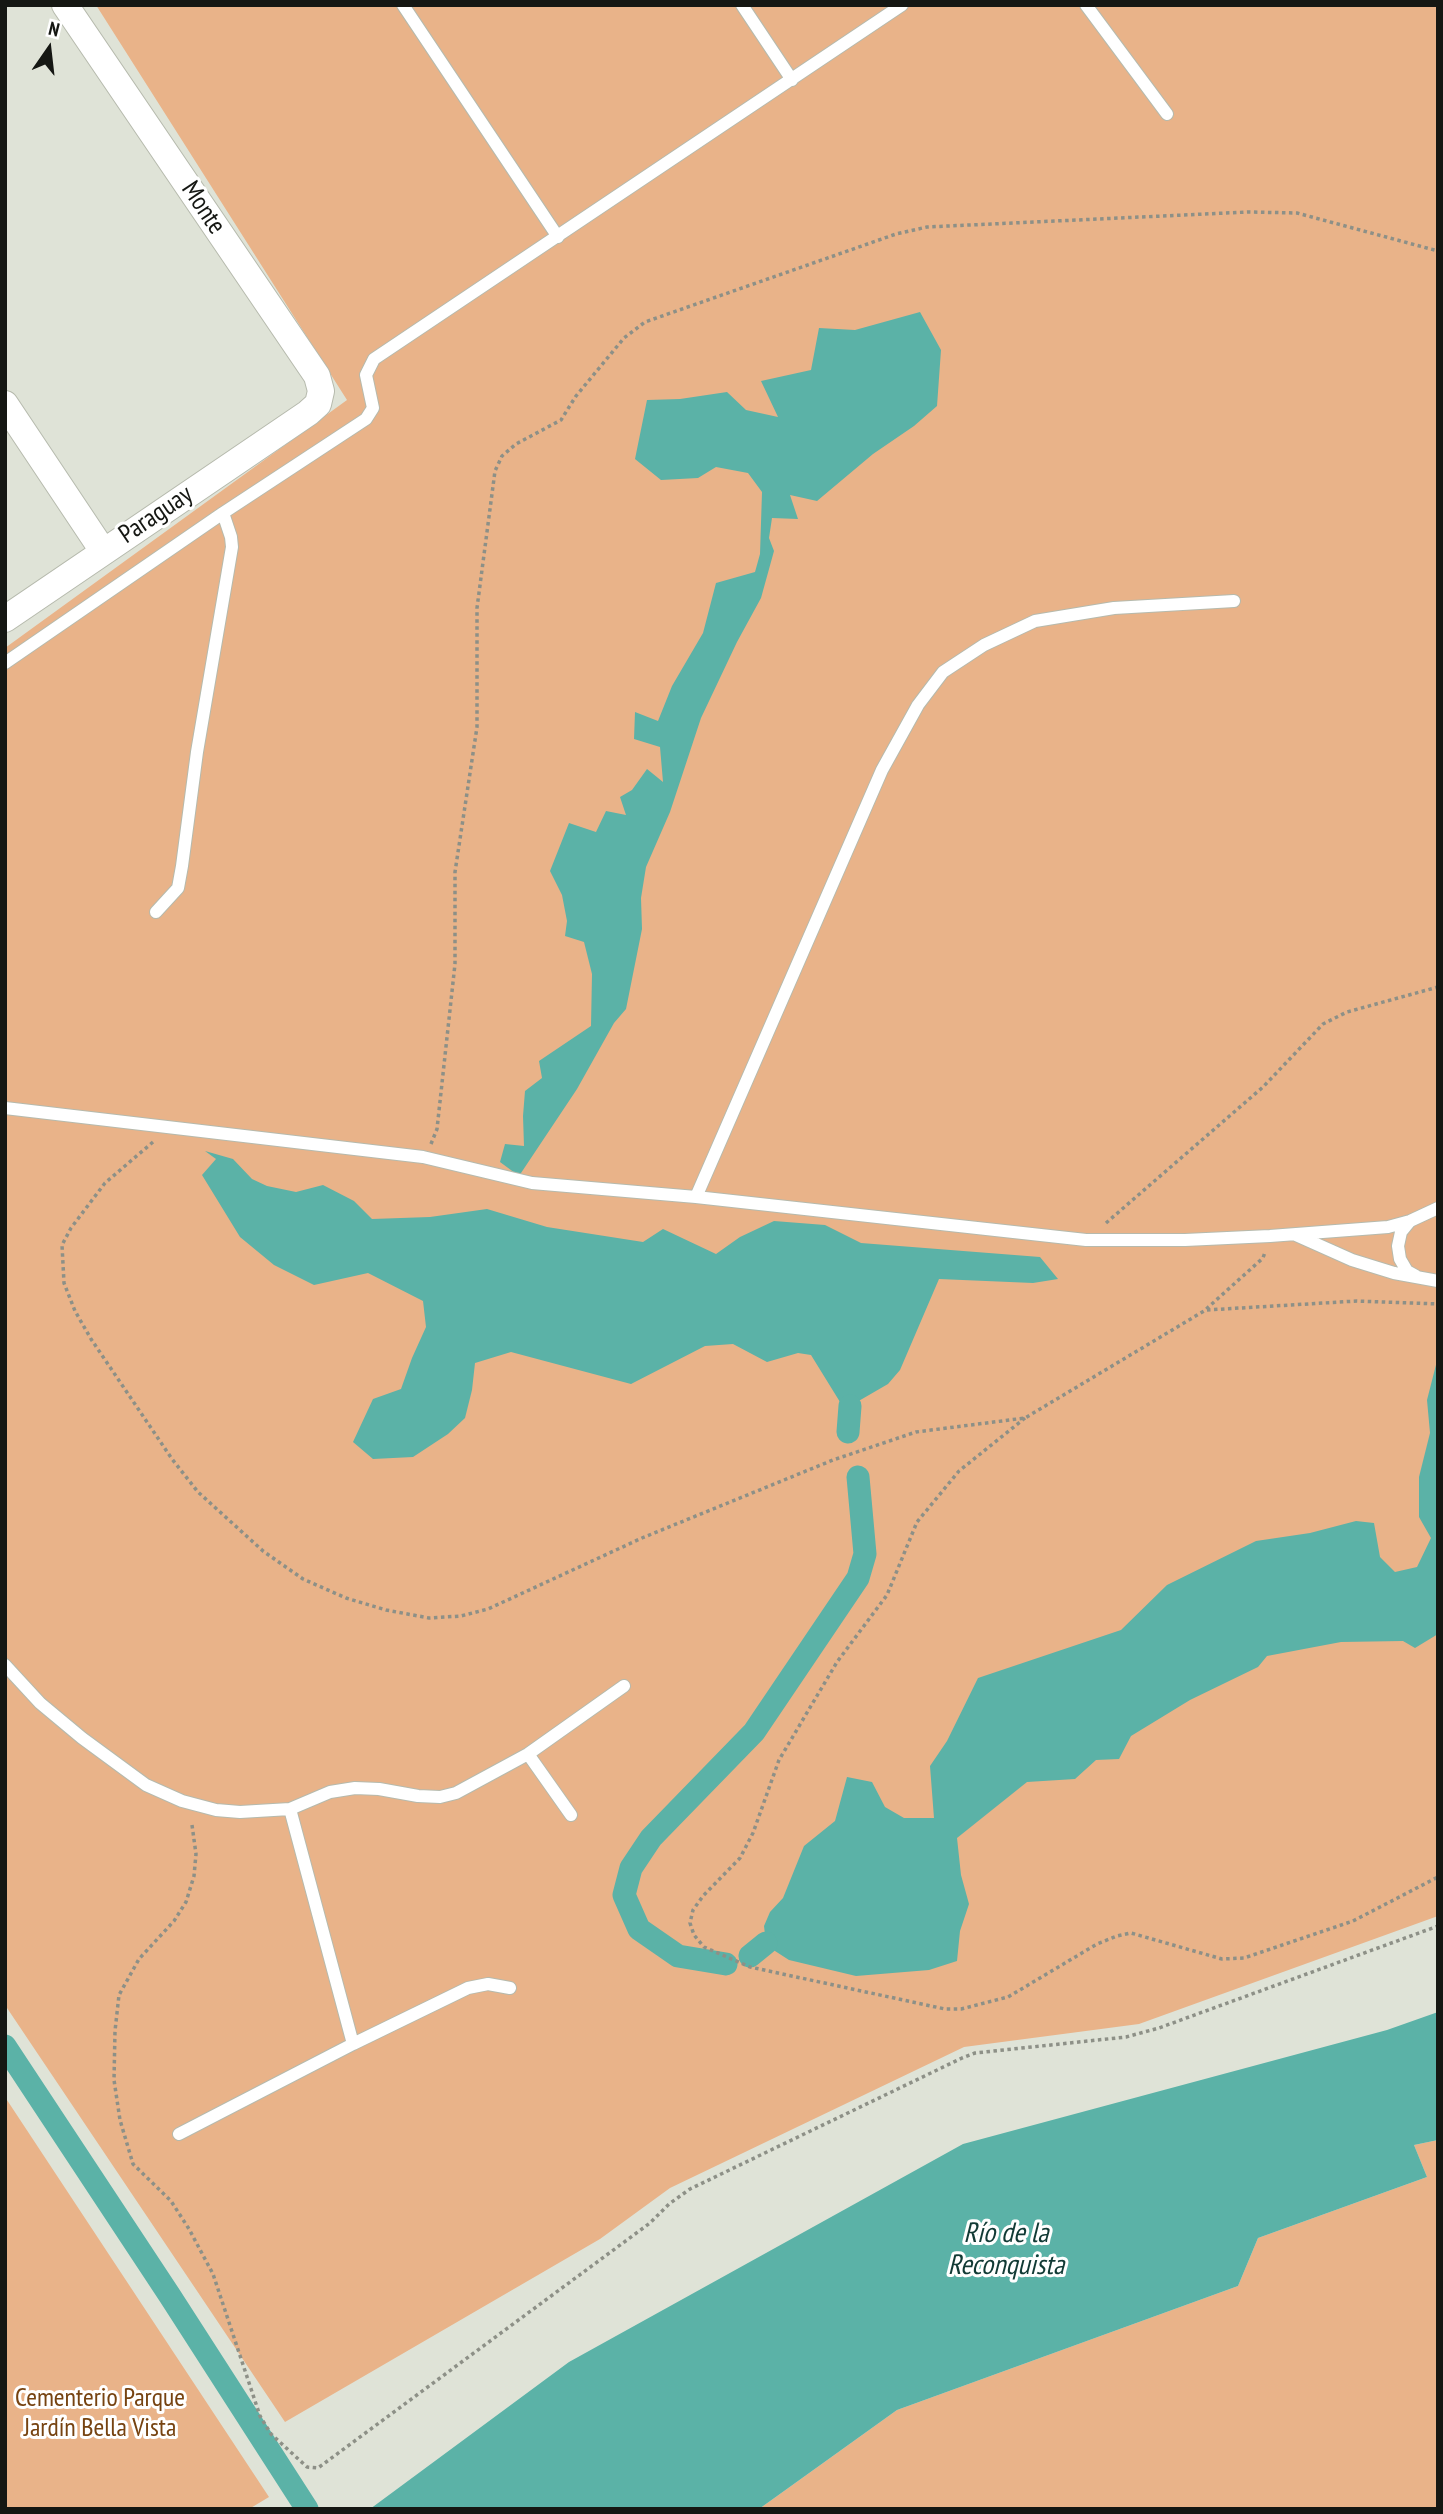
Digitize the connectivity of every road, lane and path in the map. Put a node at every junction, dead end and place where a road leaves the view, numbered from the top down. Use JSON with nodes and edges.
{"nodes":[{"id":1,"x":65,"y":5,"type":"edge"},
{"id":2,"x":403,"y":5,"type":"edge"},
{"id":3,"x":741,"y":5,"type":"edge"},
{"id":4,"x":902,"y":5,"type":"edge"},
{"id":5,"x":1086,"y":5,"type":"edge"},
{"id":6,"x":792,"y":80,"type":"junction"},
{"id":7,"x":1167,"y":114,"type":"dead end"},
{"id":8,"x":558,"y":237,"type":"junction"},
{"id":9,"x":1438,"y":251,"type":"edge"},
{"id":10,"x":5,"y":404,"type":"edge"},
{"id":11,"x":308,"y":413,"type":"joint"},
{"id":12,"x":223,"y":513,"type":"junction"},
{"id":13,"x":103,"y":551,"type":"junction"},
{"id":14,"x":1234,"y":601,"type":"dead end"},
{"id":15,"x":5,"y":619,"type":"edge"},
{"id":16,"x":5,"y":663,"type":"edge"},
{"id":17,"x":156,"y":912,"type":"dead end"},
{"id":18,"x":1438,"y":987,"type":"edge"},
{"id":19,"x":5,"y":1108,"type":"edge"},
{"id":20,"x":166,"y":1126,"type":"junction"},
{"id":21,"x":423,"y":1157,"type":"junction"},
{"id":22,"x":696,"y":1196,"type":"junction"},
{"id":23,"x":1438,"y":1208,"type":"edge"},
{"id":24,"x":1410,"y":1221,"type":"junction"},
{"id":25,"x":1296,"y":1235,"type":"junction"},
{"id":26,"x":1270,"y":1236,"type":"junction"},
{"id":27,"x":1086,"y":1240,"type":"junction"},
{"id":28,"x":1419,"y":1278,"type":"junction"},
{"id":29,"x":1438,"y":1281,"type":"edge"},
{"id":30,"x":1438,"y":1304,"type":"edge"},
{"id":31,"x":1204,"y":1311,"type":"junction"},
{"id":32,"x":1028,"y":1416,"type":"junction"},
{"id":33,"x":5,"y":1665,"type":"edge"},
{"id":34,"x":624,"y":1686,"type":"dead end"},
{"id":35,"x":528,"y":1754,"type":"junction"},
{"id":36,"x":290,"y":1809,"type":"junction"},
{"id":37,"x":571,"y":1815,"type":"dead end"},
{"id":38,"x":192,"y":1825,"type":"dead end"},
{"id":39,"x":1438,"y":1877,"type":"edge"},
{"id":40,"x":1438,"y":1926,"type":"edge"},
{"id":41,"x":510,"y":1988,"type":"dead end"},
{"id":42,"x":353,"y":2044,"type":"junction"},
{"id":43,"x":179,"y":2134,"type":"dead end"}],
"edges":[{"from":1,"to":11,"type":"street","name":"Monte"},
{"from":2,"to":8,"type":"lane"},
{"from":3,"to":6,"type":"lane"},
{"from":4,"to":6,"type":"lane"},
{"from":5,"to":7,"type":"lane"},
{"from":6,"to":8,"type":"lane"},
{"from":8,"to":12,"type":"lane"},
{"from":9,"to":21,"type":"path"},
{"from":10,"to":13,"type":"street"},
{"from":11,"to":13,"type":"street","name":"Paraguay"},
{"from":12,"to":16,"type":"lane"},
{"from":12,"to":17,"type":"lane"},
{"from":13,"to":15,"type":"street","name":"Paraguay"},
{"from":14,"to":22,"type":"lane"},
{"from":18,"to":27,"type":"path"},
{"from":19,"to":20,"type":"lane"},
{"from":20,"to":21,"type":"lane"},
{"from":20,"to":32,"type":"path"},
{"from":21,"to":22,"type":"lane"},
{"from":22,"to":27,"type":"lane"},
{"from":23,"to":24,"type":"lane"},
{"from":24,"to":25,"type":"lane"},
{"from":24,"to":28,"type":"lane"},
{"from":25,"to":26,"type":"lane"},
{"from":25,"to":28,"type":"lane"},
{"from":26,"to":27,"type":"lane"},
{"from":26,"to":31,"type":"path"},
{"from":28,"to":29,"type":"lane"},
{"from":30,"to":31,"type":"path"},
{"from":31,"to":32,"type":"path"},
{"from":32,"to":39,"type":"path"},
{"from":33,"to":36,"type":"lane"},
{"from":34,"to":35,"type":"lane"},
{"from":35,"to":36,"type":"lane"},
{"from":35,"to":37,"type":"lane"},
{"from":36,"to":42,"type":"lane"},
{"from":38,"to":40,"type":"path"},
{"from":41,"to":42,"type":"lane"},
{"from":42,"to":43,"type":"lane"}]}
